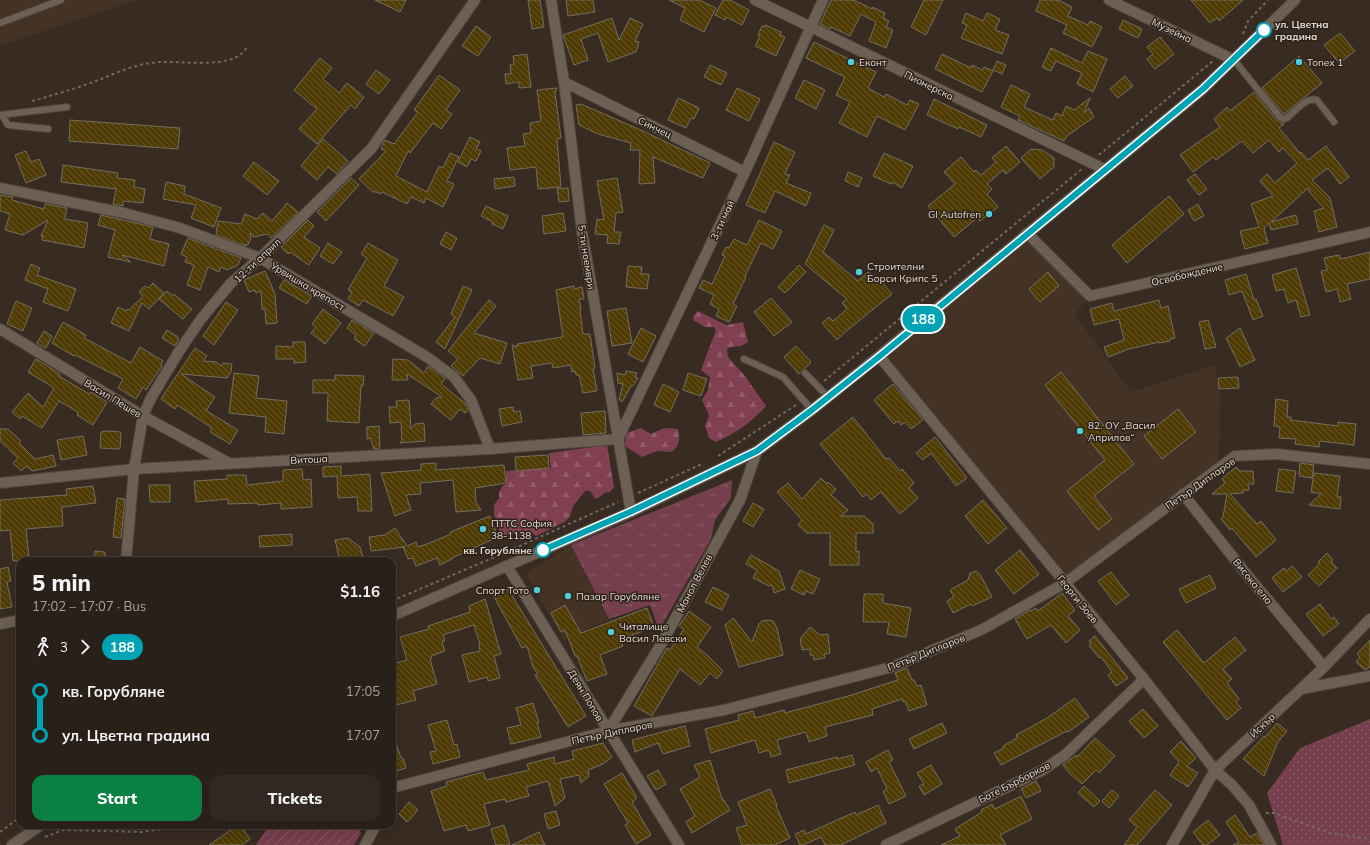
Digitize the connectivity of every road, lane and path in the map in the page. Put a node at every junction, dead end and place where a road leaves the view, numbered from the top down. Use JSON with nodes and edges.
{"nodes":[{"id":1,"x":62,"y":0,"type":"edge"},
{"id":2,"x":475,"y":0,"type":"edge"},
{"id":3,"x":551,"y":0,"type":"edge"},
{"id":4,"x":755,"y":0,"type":"edge"},
{"id":5,"x":823,"y":0,"type":"edge"},
{"id":6,"x":1110,"y":0,"type":"edge"},
{"id":7,"x":1268,"y":0,"type":"edge"},
{"id":8,"x":1295,"y":0,"type":"edge"},
{"id":9,"x":0,"y":22,"type":"edge"},
{"id":10,"x":810,"y":27,"type":"junction"},
{"id":11,"x":1242,"y":36,"type":"dead end"},
{"id":12,"x":248,"y":45,"type":"dead end"},
{"id":13,"x":1221,"y":54,"type":"junction"},
{"id":14,"x":1234,"y":60,"type":"junction"},
{"id":15,"x":564,"y":82,"type":"junction"},
{"id":16,"x":30,"y":102,"type":"dead end"},
{"id":17,"x":67,"y":107,"type":"dead end"},
{"id":18,"x":1,"y":115,"type":"edge"},
{"id":19,"x":1334,"y":122,"type":"dead end"},
{"id":20,"x":48,"y":129,"type":"dead end"},
{"id":21,"x":1090,"y":163,"type":"junction"},
{"id":22,"x":1104,"y":169,"type":"junction"},
{"id":23,"x":745,"y":172,"type":"junction"},
{"id":24,"x":0,"y":188,"type":"edge"},
{"id":25,"x":1370,"y":232,"type":"edge"},
{"id":26,"x":1027,"y":233,"type":"junction"},
{"id":27,"x":260,"y":258,"type":"junction"},
{"id":28,"x":0,"y":329,"type":"edge"},
{"id":29,"x":880,"y":356,"type":"junction"},
{"id":30,"x":744,"y":359,"type":"dead end"},
{"id":31,"x":805,"y":373,"type":"dead end"},
{"id":32,"x":818,"y":386,"type":"junction"},
{"id":33,"x":828,"y":397,"type":"junction"},
{"id":34,"x":803,"y":399,"type":"junction"},
{"id":35,"x":812,"y":410,"type":"junction"},
{"id":36,"x":143,"y":416,"type":"junction"},
{"id":37,"x":618,"y":439,"type":"junction"},
{"id":38,"x":490,"y":449,"type":"junction"},
{"id":39,"x":757,"y":451,"type":"junction"},
{"id":40,"x":717,"y":457,"type":"dead end"},
{"id":41,"x":229,"y":463,"type":"junction"},
{"id":42,"x":704,"y":464,"type":"dead end"},
{"id":43,"x":1370,"y":464,"type":"edge"},
{"id":44,"x":134,"y":469,"type":"junction"},
{"id":45,"x":0,"y":483,"type":"edge"},
{"id":46,"x":1183,"y":494,"type":"junction"},
{"id":47,"x":628,"y":498,"type":"junction"},
{"id":48,"x":630,"y":512,"type":"junction"},
{"id":49,"x":126,"y":557,"type":"edge"},
{"id":50,"x":507,"y":566,"type":"junction"},
{"id":51,"x":1065,"y":583,"type":"junction"},
{"id":52,"x":396,"y":600,"type":"edge"},
{"id":53,"x":396,"y":614,"type":"edge"},
{"id":54,"x":1370,"y":619,"type":"edge"},
{"id":55,"x":16,"y":621,"type":"edge"},
{"id":56,"x":0,"y":624,"type":"edge"},
{"id":57,"x":1324,"y":667,"type":"junction"},
{"id":58,"x":1370,"y":676,"type":"edge"},
{"id":59,"x":1144,"y":679,"type":"junction"},
{"id":60,"x":1300,"y":689,"type":"junction"},
{"id":61,"x":608,"y":731,"type":"junction"},
{"id":62,"x":1215,"y":770,"type":"junction"},
{"id":63,"x":396,"y":787,"type":"edge"},
{"id":64,"x":1253,"y":813,"type":"junction"},
{"id":65,"x":16,"y":820,"type":"edge"},
{"id":66,"x":35,"y":829,"type":"edge"},
{"id":67,"x":161,"y":829,"type":"edge"},
{"id":68,"x":374,"y":829,"type":"edge"},
{"id":69,"x":0,"y":832,"type":"edge"},
{"id":70,"x":43,"y":837,"type":"dead end"},
{"id":71,"x":1370,"y":839,"type":"edge"},
{"id":72,"x":674,"y":843,"type":"edge"},
{"id":73,"x":12,"y":845,"type":"edge"},
{"id":74,"x":365,"y":845,"type":"edge"},
{"id":75,"x":886,"y":845,"type":"edge"},
{"id":76,"x":1172,"y":845,"type":"edge"},
{"id":77,"x":1271,"y":845,"type":"edge"}],
"edges":[{"from":1,"to":9,"type":"lane"},
{"from":2,"to":27,"type":"street","name":"12-ти април"},
{"from":3,"to":15,"type":"street","name":"5-ти ноември"},
{"from":4,"to":10,"type":"street","name":"Пионерска"},
{"from":5,"to":10,"type":"street","name":"3-ти май"},
{"from":6,"to":13,"type":"street","name":"Музейна"},
{"from":7,"to":11,"type":"path"},
{"from":8,"to":14,"type":"street"},
{"from":10,"to":21,"type":"street","name":"Пионерска"},
{"from":10,"to":23,"type":"street","name":"3-ти май"},
{"from":12,"to":16,"type":"path"},
{"from":13,"to":14,"type":"street","name":"Музейна"},
{"from":13,"to":21,"type":"path"},
{"from":14,"to":19,"type":"lane"},
{"from":14,"to":22,"type":"street"},
{"from":15,"to":23,"type":"street","name":"Синчец"},
{"from":15,"to":37,"type":"street","name":"5-ти ноември"},
{"from":17,"to":18,"type":"lane"},
{"from":18,"to":20,"type":"lane"},
{"from":21,"to":22,"type":"street","name":"Пионерска"},
{"from":21,"to":32,"type":"path"},
{"from":22,"to":26,"type":"street"},
{"from":23,"to":37,"type":"street","name":"3-ти май"},
{"from":24,"to":27,"type":"street","name":"Урвишка крепост"},
{"from":25,"to":26,"type":"street","name":"Освобождение"},
{"from":26,"to":29,"type":"street"},
{"from":27,"to":36,"type":"street","name":"12-ти април"},
{"from":27,"to":38,"type":"street","name":"Урвишка крепост"},
{"from":28,"to":36,"type":"street","name":"Васил Пешев"},
{"from":29,"to":33,"type":"street"},
{"from":29,"to":51,"type":"street","name":"Георги Зоев"},
{"from":30,"to":34,"type":"lane"},
{"from":31,"to":32,"type":"lane"},
{"from":32,"to":33,"type":"lane"},
{"from":33,"to":35,"type":"street"},
{"from":34,"to":35,"type":"lane"},
{"from":34,"to":40,"type":"path"},
{"from":35,"to":39,"type":"street"},
{"from":36,"to":41,"type":"street","name":"Васил Пешев"},
{"from":36,"to":44,"type":"street","name":"12-ти април"},
{"from":37,"to":38,"type":"street","name":"Витоша"},
{"from":37,"to":47,"type":"street","name":"5-ти ноември"},
{"from":38,"to":41,"type":"street","name":"Витоша"},
{"from":39,"to":48,"type":"street"},
{"from":39,"to":61,"type":"street","name":"Манол Велев"},
{"from":41,"to":44,"type":"street","name":"Витоша"},
{"from":42,"to":47,"type":"path"},
{"from":43,"to":46,"type":"street","name":"Петър Дипларов"},
{"from":44,"to":45,"type":"street","name":"Витоша"},
{"from":44,"to":49,"type":"street","name":"12-ти април"},
{"from":46,"to":51,"type":"street","name":"Петър Дипларов"},
{"from":46,"to":57,"type":"street","name":"Висока ела"},
{"from":47,"to":48,"type":"street","name":"5-ти ноември"},
{"from":47,"to":52,"type":"path"},
{"from":48,"to":50,"type":"street"},
{"from":50,"to":53,"type":"street"},
{"from":50,"to":61,"type":"street","name":"Деян Попов"},
{"from":51,"to":59,"type":"street","name":"Георги Зоев"},
{"from":51,"to":61,"type":"street","name":"Петър Дипларов"},
{"from":54,"to":57,"type":"street","name":"Искър"},
{"from":55,"to":56,"type":"street"},
{"from":57,"to":60,"type":"street","name":"Искър"},
{"from":58,"to":60,"type":"street"},
{"from":59,"to":62,"type":"street","name":"Георги Зоев"},
{"from":59,"to":75,"type":"street","name":"Боте Бърборков"},
{"from":60,"to":62,"type":"street","name":"Искър"},
{"from":61,"to":63,"type":"street","name":"Петър Дипларов"},
{"from":61,"to":72,"type":"street","name":"Деян Попов"},
{"from":62,"to":64,"type":"street","name":"Георги Зоев"},
{"from":62,"to":76,"type":"street","name":"Искър"},
{"from":64,"to":71,"type":"path"},
{"from":64,"to":77,"type":"street","name":"Георги Зоев"},
{"from":65,"to":69,"type":"path"},
{"from":66,"to":73,"type":"street"},
{"from":67,"to":70,"type":"path"},
{"from":68,"to":74,"type":"street"}]}
